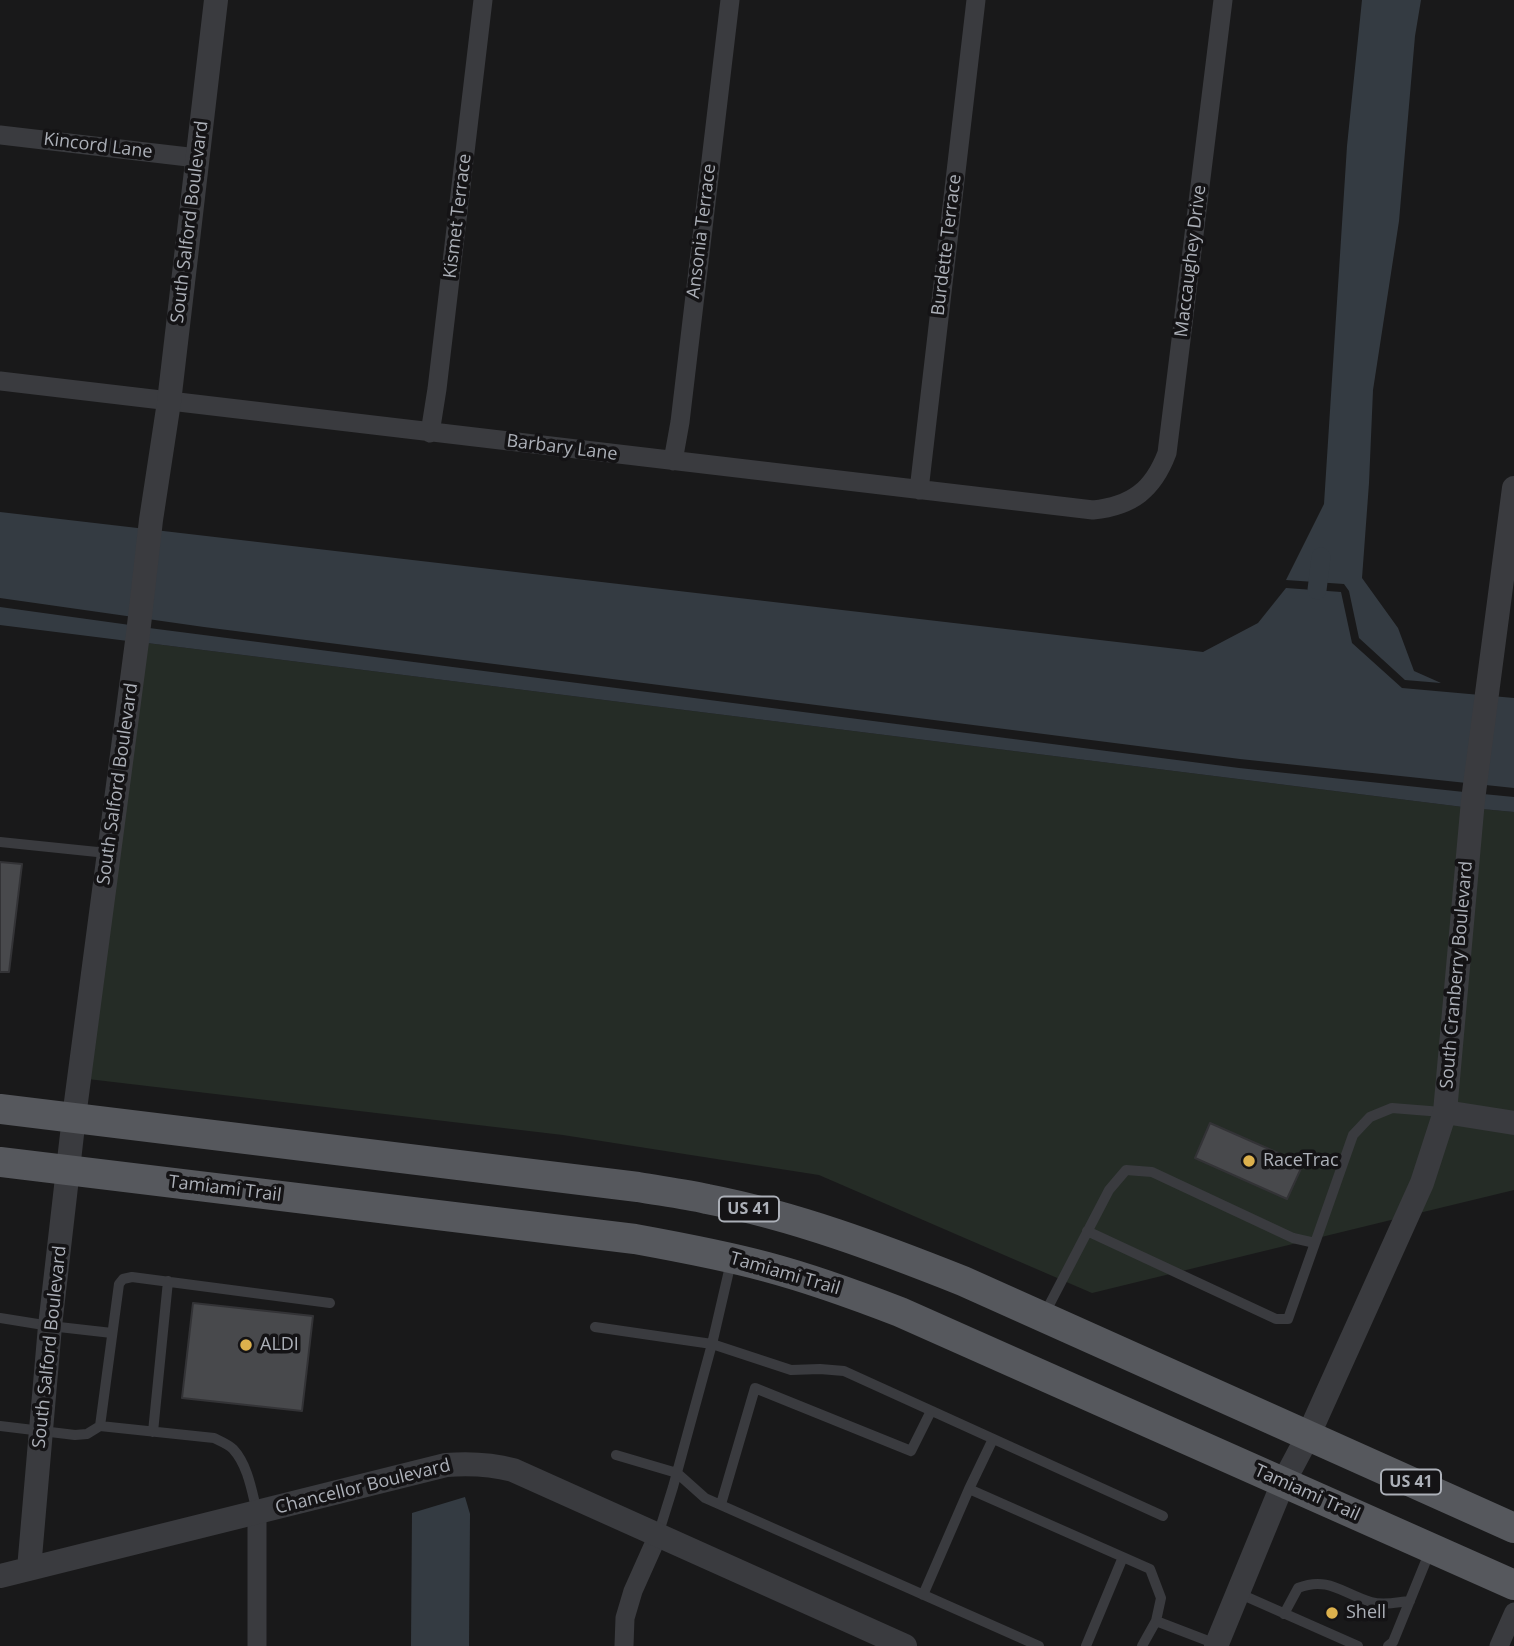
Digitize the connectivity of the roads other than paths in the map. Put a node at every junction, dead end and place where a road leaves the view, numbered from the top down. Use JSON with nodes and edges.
{"nodes":[{"id":1,"x":216,"y":0,"type":"edge"},
{"id":2,"x":483,"y":0,"type":"edge"},
{"id":3,"x":730,"y":0,"type":"edge"},
{"id":4,"x":976,"y":0,"type":"edge"},
{"id":5,"x":1223,"y":0,"type":"edge"},
{"id":6,"x":0,"y":135,"type":"edge"},
{"id":7,"x":197,"y":158,"type":"junction"},
{"id":8,"x":0,"y":381,"type":"edge"},
{"id":9,"x":169,"y":402,"type":"junction"},
{"id":10,"x":430,"y":433,"type":"junction"},
{"id":11,"x":673,"y":461,"type":"junction"},
{"id":12,"x":1514,"y":488,"type":"edge"},
{"id":13,"x":919,"y":490,"type":"junction"},
{"id":14,"x":1124,"y":503,"type":"joint"},
{"id":15,"x":1510,"y":561,"type":"edge"},
{"id":16,"x":0,"y":842,"type":"edge"},
{"id":17,"x":109,"y":853,"type":"junction"},
{"id":18,"x":0,"y":1109,"type":"edge"},
{"id":19,"x":1445,"y":1112,"type":"junction"},
{"id":20,"x":74,"y":1117,"type":"junction"},
{"id":21,"x":1514,"y":1124,"type":"edge"},
{"id":22,"x":0,"y":1162,"type":"edge"},
{"id":23,"x":68,"y":1171,"type":"junction"},
{"id":24,"x":1087,"y":1231,"type":"junction"},
{"id":25,"x":1315,"y":1243,"type":"junction"},
{"id":26,"x":732,"y":1258,"type":"junction"},
{"id":27,"x":167,"y":1281,"type":"junction"},
{"id":28,"x":330,"y":1303,"type":"dead end"},
{"id":29,"x":1043,"y":1317,"type":"junction"},
{"id":30,"x":0,"y":1318,"type":"edge"},
{"id":31,"x":50,"y":1326,"type":"junction"},
{"id":32,"x":595,"y":1327,"type":"dead end"},
{"id":33,"x":112,"y":1332,"type":"junction"},
{"id":34,"x":712,"y":1344,"type":"junction"},
{"id":35,"x":931,"y":1411,"type":"junction"},
{"id":36,"x":0,"y":1426,"type":"edge"},
{"id":37,"x":100,"y":1426,"type":"junction"},
{"id":38,"x":41,"y":1432,"type":"junction"},
{"id":39,"x":153,"y":1432,"type":"junction"},
{"id":40,"x":1308,"y":1436,"type":"junction"},
{"id":41,"x":993,"y":1440,"type":"junction"},
{"id":42,"x":616,"y":1455,"type":"dead end"},
{"id":43,"x":677,"y":1474,"type":"junction"},
{"id":44,"x":1283,"y":1483,"type":"junction"},
{"id":45,"x":969,"y":1489,"type":"junction"},
{"id":46,"x":721,"y":1504,"type":"junction"},
{"id":47,"x":257,"y":1513,"type":"junction"},
{"id":48,"x":1163,"y":1516,"type":"dead end"},
{"id":49,"x":1514,"y":1528,"type":"edge"},
{"id":50,"x":658,"y":1535,"type":"junction"},
{"id":51,"x":1431,"y":1548,"type":"junction"},
{"id":52,"x":1123,"y":1557,"type":"junction"},
{"id":53,"x":29,"y":1569,"type":"junction"},
{"id":54,"x":0,"y":1576,"type":"edge"},
{"id":55,"x":1514,"y":1585,"type":"edge"},
{"id":56,"x":1238,"y":1593,"type":"junction"},
{"id":57,"x":923,"y":1595,"type":"junction"},
{"id":58,"x":1410,"y":1601,"type":"junction"},
{"id":59,"x":1514,"y":1612,"type":"edge"},
{"id":60,"x":1284,"y":1614,"type":"junction"},
{"id":61,"x":1156,"y":1621,"type":"junction"},
{"id":62,"x":1216,"y":1645,"type":"edge"},
{"id":63,"x":257,"y":1646,"type":"edge"},
{"id":64,"x":624,"y":1646,"type":"edge"},
{"id":65,"x":905,"y":1646,"type":"edge"},
{"id":66,"x":1039,"y":1646,"type":"edge"},
{"id":67,"x":1086,"y":1646,"type":"edge"},
{"id":68,"x":1142,"y":1646,"type":"edge"},
{"id":69,"x":1358,"y":1646,"type":"edge"},
{"id":70,"x":1388,"y":1646,"type":"edge"},
{"id":71,"x":1499,"y":1646,"type":"edge"}],
"edges":[{"from":1,"to":7,"type":"street","name":"South Salford Boulevard"},
{"from":2,"to":10,"type":"street","name":"Kismet Terrace"},
{"from":3,"to":11,"type":"street","name":"Ansonia Terrace"},
{"from":4,"to":13,"type":"street","name":"Burdette Terrace"},
{"from":5,"to":14,"type":"street","name":"Maccaughey Drive"},
{"from":6,"to":7,"type":"street","name":"Kincord Lane"},
{"from":7,"to":9,"type":"street","name":"South Salford Boulevard"},
{"from":8,"to":9,"type":"street","name":"Barbary Lane"},
{"from":9,"to":10,"type":"street","name":"Barbary Lane"},
{"from":9,"to":17,"type":"street","name":"South Salford Boulevard"},
{"from":10,"to":11,"type":"street","name":"Barbary Lane"},
{"from":11,"to":13,"type":"street","name":"Barbary Lane"},
{"from":12,"to":15,"type":"street","name":"South Cranberry Boulevard"},
{"from":13,"to":14,"type":"street","name":"Barbary Lane"},
{"from":15,"to":19,"type":"street","name":"South Cranberry Boulevard"},
{"from":16,"to":17,"type":"lane"},
{"from":17,"to":20,"type":"street","name":"South Salford Boulevard"},
{"from":18,"to":20,"type":"main road","number":"US 41"},
{"from":19,"to":21,"type":"street"},
{"from":19,"to":25,"type":"lane"},
{"from":19,"to":40,"type":"street","name":"South Cranberry Boulevard"},
{"from":20,"to":23,"type":"street","name":"South Salford Boulevard"},
{"from":20,"to":29,"type":"main road","number":"US 41"},
{"from":22,"to":23,"type":"main road","name":"Tamiami Trail"},
{"from":23,"to":26,"type":"main road","name":"Tamiami Trail"},
{"from":23,"to":31,"type":"street","name":"South Salford Boulevard"},
{"from":24,"to":25,"type":"lane"},
{"from":24,"to":25,"type":"lane"},
{"from":24,"to":29,"type":"lane"},
{"from":26,"to":34,"type":"lane"},
{"from":26,"to":44,"type":"main road","name":"Tamiami Trail"},
{"from":27,"to":28,"type":"lane"},
{"from":27,"to":33,"type":"lane"},
{"from":27,"to":39,"type":"lane"},
{"from":29,"to":40,"type":"main road","number":"US 41"},
{"from":30,"to":31,"type":"lane"},
{"from":31,"to":33,"type":"lane"},
{"from":31,"to":38,"type":"street","name":"South Salford Boulevard"},
{"from":32,"to":34,"type":"lane"},
{"from":33,"to":37,"type":"lane"},
{"from":34,"to":35,"type":"lane"},
{"from":34,"to":43,"type":"lane"},
{"from":35,"to":41,"type":"lane"},
{"from":35,"to":46,"type":"lane"},
{"from":36,"to":38,"type":"lane"},
{"from":37,"to":38,"type":"lane"},
{"from":37,"to":39,"type":"lane"},
{"from":38,"to":53,"type":"street","name":"South Salford Boulevard"},
{"from":39,"to":47,"type":"lane"},
{"from":40,"to":44,"type":"street","name":"South Cranberry Boulevard"},
{"from":40,"to":49,"type":"main road","number":"US 41"},
{"from":41,"to":45,"type":"lane"},
{"from":41,"to":48,"type":"lane"},
{"from":42,"to":43,"type":"lane"},
{"from":43,"to":46,"type":"lane"},
{"from":43,"to":50,"type":"lane"},
{"from":44,"to":51,"type":"main road","name":"Tamiami Trail"},
{"from":44,"to":56,"type":"street","name":"South Cranberry Boulevard"},
{"from":45,"to":52,"type":"lane"},
{"from":45,"to":57,"type":"lane"},
{"from":46,"to":57,"type":"lane"},
{"from":47,"to":50,"type":"street","name":"Chancellor Boulevard"},
{"from":47,"to":53,"type":"street","name":"Chancellor Boulevard"},
{"from":47,"to":63,"type":"street"},
{"from":50,"to":64,"type":"street"},
{"from":50,"to":65,"type":"street","name":"Chancellor Boulevard"},
{"from":51,"to":55,"type":"main road","name":"Tamiami Trail"},
{"from":51,"to":58,"type":"lane"},
{"from":52,"to":61,"type":"lane"},
{"from":52,"to":67,"type":"lane"},
{"from":53,"to":54,"type":"street","name":"Chancellor Boulevard"},
{"from":56,"to":60,"type":"lane"},
{"from":56,"to":62,"type":"street","name":"South Cranberry Boulevard"},
{"from":57,"to":66,"type":"lane"},
{"from":58,"to":60,"type":"lane"},
{"from":58,"to":70,"type":"lane"},
{"from":59,"to":71,"type":"street"},
{"from":60,"to":69,"type":"lane"},
{"from":61,"to":62,"type":"lane"},
{"from":61,"to":68,"type":"lane"}]}
